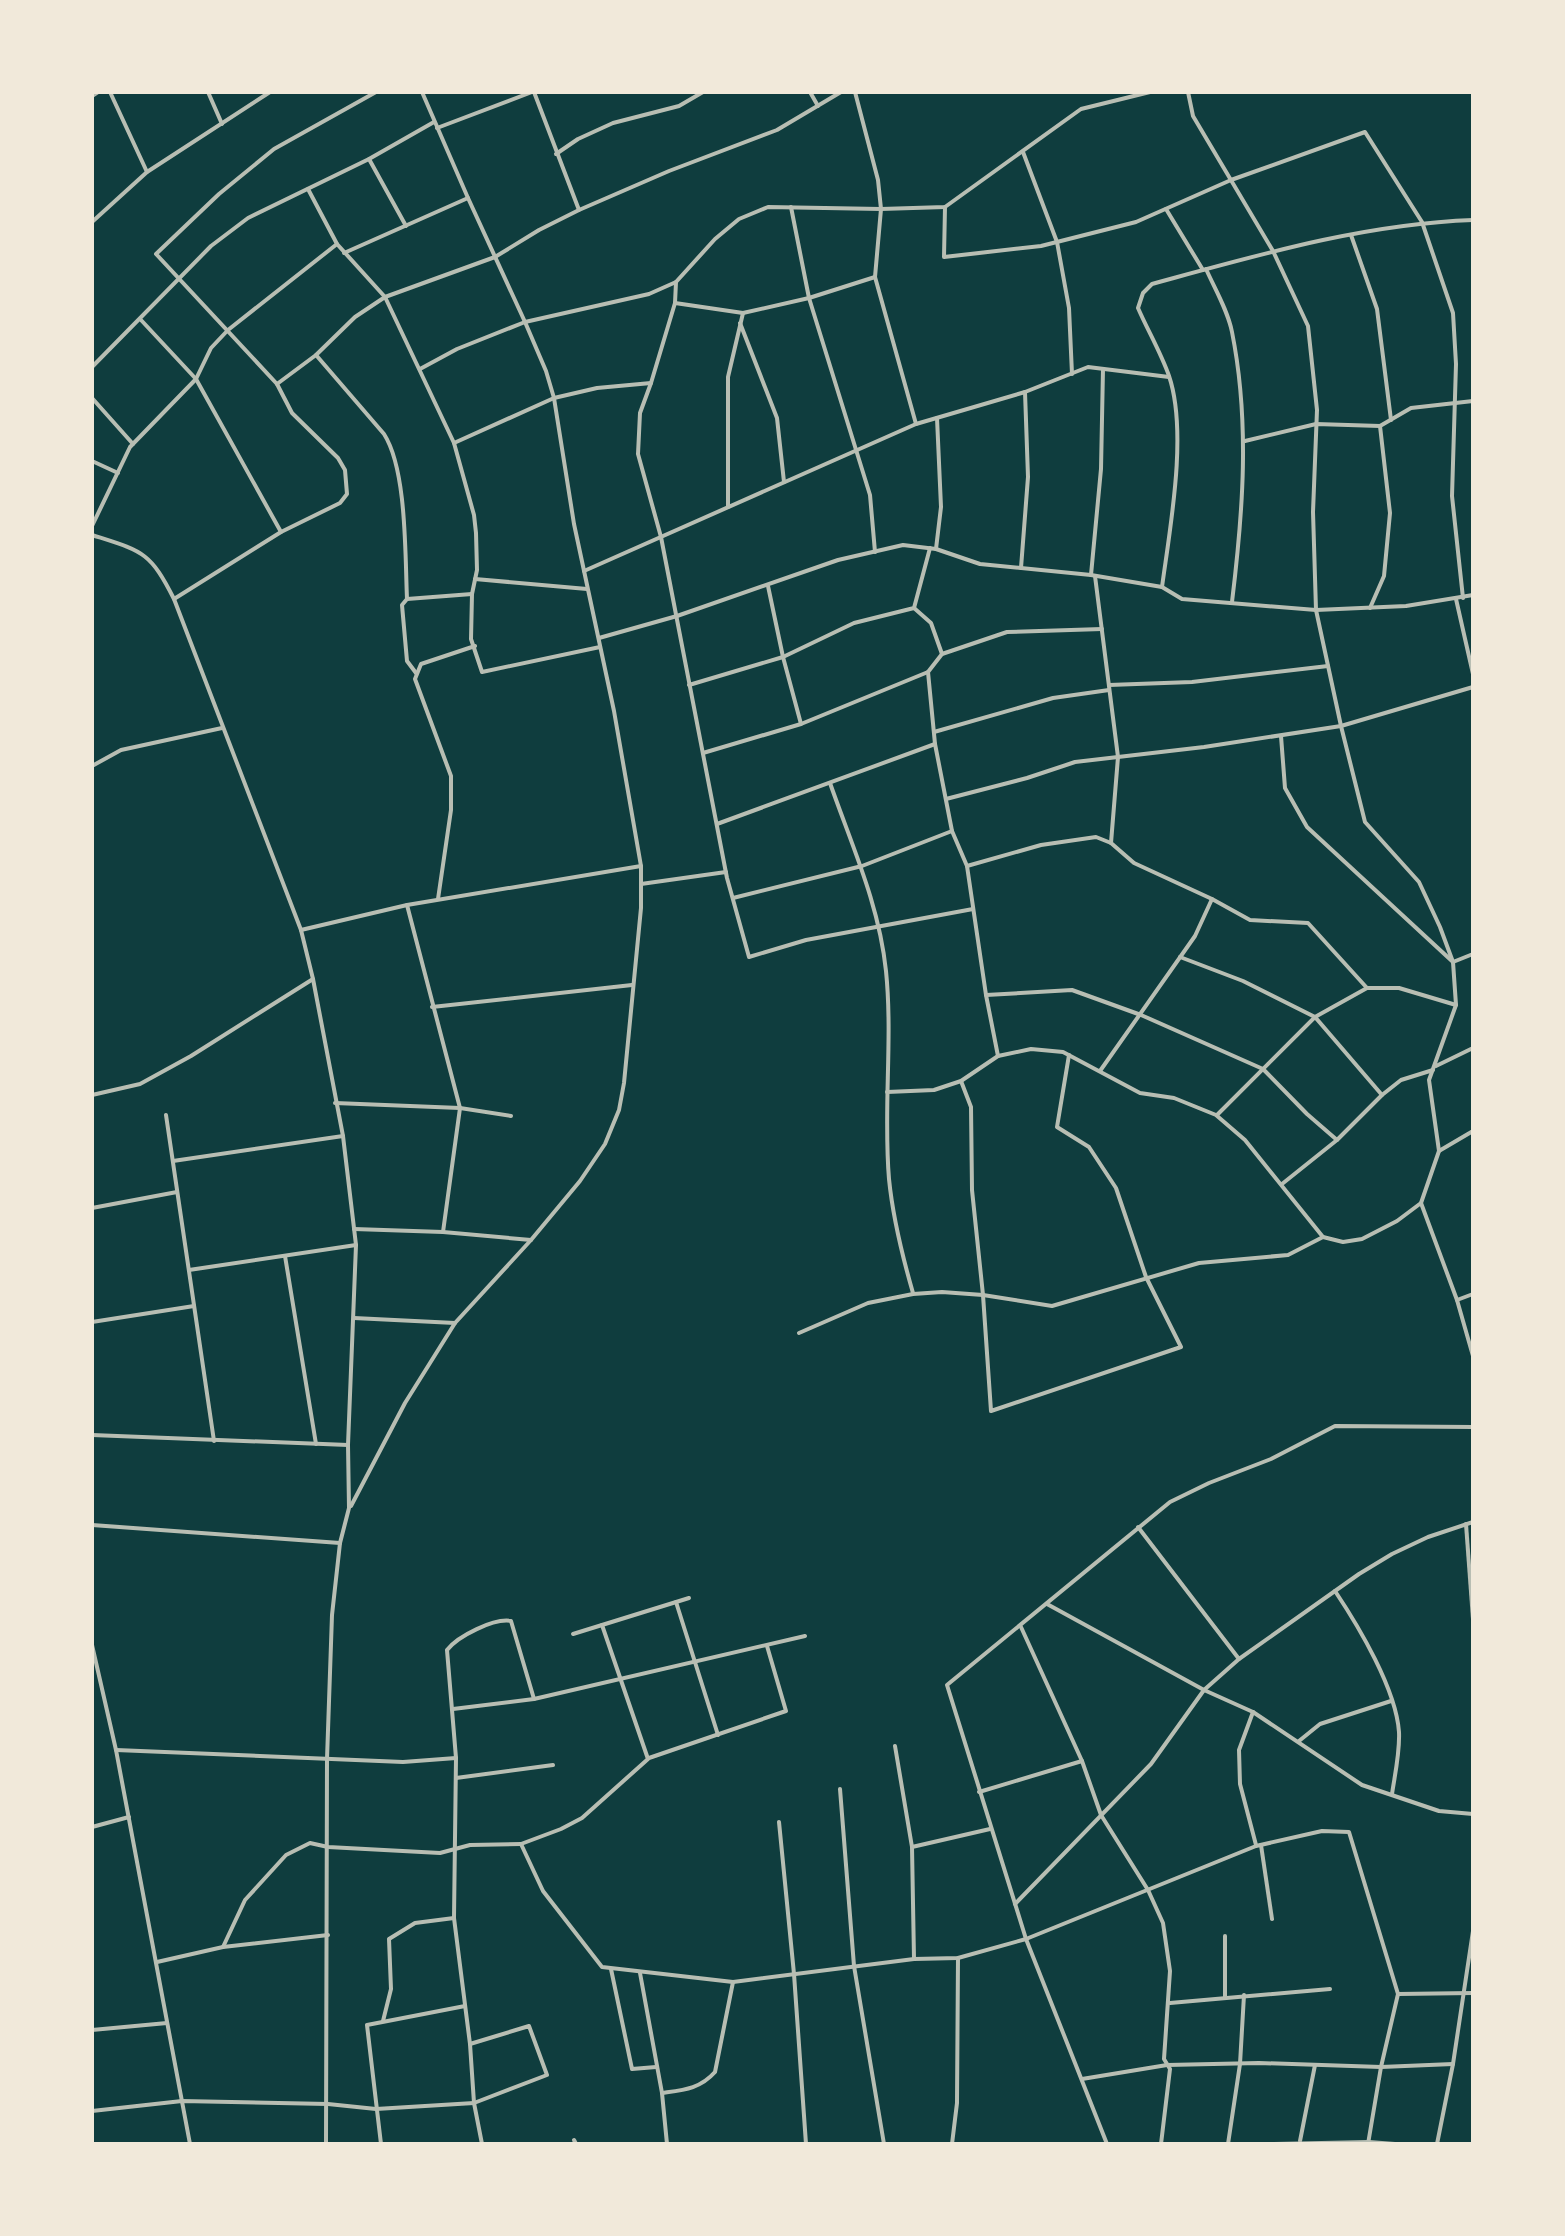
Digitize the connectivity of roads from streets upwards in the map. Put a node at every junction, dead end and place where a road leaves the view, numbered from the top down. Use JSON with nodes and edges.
{"nodes":[{"id":1,"x":98,"y":92,"type":"edge"},
{"id":2,"x":110,"y":92,"type":"edge"},
{"id":3,"x":208,"y":92,"type":"edge"},
{"id":4,"x":270,"y":92,"type":"edge"},
{"id":5,"x":376,"y":92,"type":"edge"},
{"id":6,"x":422,"y":92,"type":"edge"},
{"id":7,"x":533,"y":92,"type":"edge"},
{"id":8,"x":703,"y":92,"type":"edge"},
{"id":9,"x":810,"y":92,"type":"edge"},
{"id":10,"x":841,"y":92,"type":"edge"},
{"id":11,"x":855,"y":92,"type":"edge"},
{"id":12,"x":1150,"y":92,"type":"edge"},
{"id":13,"x":1188,"y":92,"type":"edge"},
{"id":14,"x":92,"y":96,"type":"edge"},
{"id":15,"x":818,"y":106,"type":"junction"},
{"id":16,"x":222,"y":124,"type":"junction"},
{"id":17,"x":436,"y":125,"type":"junction"},
{"id":18,"x":1023,"y":152,"type":"junction"},
{"id":19,"x":556,"y":154,"type":"junction"},
{"id":20,"x":369,"y":159,"type":"junction"},
{"id":21,"x":147,"y":172,"type":"junction"},
{"id":22,"x":1231,"y":180,"type":"junction"},
{"id":23,"x":308,"y":189,"type":"junction"},
{"id":24,"x":468,"y":198,"type":"junction"},
{"id":25,"x":791,"y":207,"type":"junction"},
{"id":26,"x":945,"y":207,"type":"junction"},
{"id":27,"x":881,"y":209,"type":"junction"},
{"id":28,"x":1166,"y":209,"type":"junction"},
{"id":29,"x":579,"y":210,"type":"junction"},
{"id":30,"x":1473,"y":220,"type":"edge"},
{"id":31,"x":92,"y":222,"type":"edge"},
{"id":32,"x":1422,"y":222,"type":"junction"},
{"id":33,"x":406,"y":226,"type":"junction"},
{"id":34,"x":1351,"y":234,"type":"junction"},
{"id":35,"x":1057,"y":242,"type":"junction"},
{"id":36,"x":337,"y":244,"type":"junction"},
{"id":37,"x":1273,"y":251,"type":"junction"},
{"id":38,"x":344,"y":253,"type":"junction"},
{"id":39,"x":495,"y":257,"type":"junction"},
{"id":40,"x":1205,"y":270,"type":"junction"},
{"id":41,"x":875,"y":277,"type":"junction"},
{"id":42,"x":179,"y":278,"type":"junction"},
{"id":43,"x":676,"y":282,"type":"junction"},
{"id":44,"x":385,"y":297,"type":"junction"},
{"id":45,"x":809,"y":298,"type":"junction"},
{"id":46,"x":675,"y":303,"type":"junction"},
{"id":47,"x":743,"y":313,"type":"junction"},
{"id":48,"x":141,"y":320,"type":"junction"},
{"id":49,"x":525,"y":322,"type":"junction"},
{"id":50,"x":739,"y":322,"type":"junction"},
{"id":51,"x":228,"y":330,"type":"junction"},
{"id":52,"x":316,"y":355,"type":"junction"},
{"id":53,"x":92,"y":367,"type":"edge"},
{"id":54,"x":420,"y":369,"type":"junction"},
{"id":55,"x":1103,"y":369,"type":"junction"},
{"id":56,"x":1072,"y":374,"type":"junction"},
{"id":57,"x":1169,"y":377,"type":"junction"},
{"id":58,"x":196,"y":379,"type":"junction"},
{"id":59,"x":651,"y":383,"type":"junction"},
{"id":60,"x":277,"y":384,"type":"junction"},
{"id":61,"x":1025,"y":392,"type":"junction"},
{"id":62,"x":92,"y":398,"type":"edge"},
{"id":63,"x":554,"y":398,"type":"junction"},
{"id":64,"x":1473,"y":401,"type":"edge"},
{"id":65,"x":1456,"y":403,"type":"junction"},
{"id":66,"x":937,"y":418,"type":"junction"},
{"id":67,"x":1391,"y":420,"type":"junction"},
{"id":68,"x":916,"y":424,"type":"junction"},
{"id":69,"x":1316,"y":424,"type":"junction"},
{"id":70,"x":1380,"y":426,"type":"junction"},
{"id":71,"x":1245,"y":441,"type":"junction"},
{"id":72,"x":454,"y":443,"type":"junction"},
{"id":73,"x":133,"y":444,"type":"junction"},
{"id":74,"x":856,"y":450,"type":"junction"},
{"id":75,"x":92,"y":461,"type":"edge"},
{"id":76,"x":118,"y":473,"type":"junction"},
{"id":77,"x":784,"y":482,"type":"junction"},
{"id":78,"x":728,"y":507,"type":"junction"},
{"id":79,"x":92,"y":526,"type":"edge"},
{"id":80,"x":281,"y":532,"type":"junction"},
{"id":81,"x":92,"y":535,"type":"edge"},
{"id":82,"x":661,"y":537,"type":"junction"},
{"id":83,"x":933,"y":548,"type":"junction"},
{"id":84,"x":875,"y":552,"type":"junction"},
{"id":85,"x":1021,"y":568,"type":"junction"},
{"id":86,"x":583,"y":571,"type":"junction"},
{"id":87,"x":1093,"y":576,"type":"junction"},
{"id":88,"x":475,"y":579,"type":"junction"},
{"id":89,"x":768,"y":586,"type":"junction"},
{"id":90,"x":1162,"y":587,"type":"junction"},
{"id":91,"x":587,"y":589,"type":"junction"},
{"id":92,"x":472,"y":594,"type":"junction"},
{"id":93,"x":1473,"y":595,"type":"edge"},
{"id":94,"x":1463,"y":598,"type":"junction"},
{"id":95,"x":174,"y":599,"type":"junction"},
{"id":96,"x":407,"y":599,"type":"junction"},
{"id":97,"x":1456,"y":599,"type":"junction"},
{"id":98,"x":1232,"y":602,"type":"junction"},
{"id":99,"x":914,"y":608,"type":"junction"},
{"id":100,"x":1370,"y":608,"type":"junction"},
{"id":101,"x":1316,"y":610,"type":"junction"},
{"id":102,"x":677,"y":616,"type":"junction"},
{"id":103,"x":1102,"y":629,"type":"junction"},
{"id":104,"x":598,"y":639,"type":"junction"},
{"id":105,"x":475,"y":646,"type":"junction"},
{"id":106,"x":600,"y":647,"type":"junction"},
{"id":107,"x":942,"y":654,"type":"junction"},
{"id":108,"x":783,"y":657,"type":"junction"},
{"id":109,"x":1328,"y":666,"type":"junction"},
{"id":110,"x":928,"y":672,"type":"junction"},
{"id":111,"x":416,"y":673,"type":"junction"},
{"id":112,"x":1473,"y":674,"type":"edge"},
{"id":113,"x":689,"y":685,"type":"junction"},
{"id":114,"x":1109,"y":687,"type":"junction"},
{"id":115,"x":1473,"y":687,"type":"edge"},
{"id":116,"x":801,"y":724,"type":"junction"},
{"id":117,"x":1341,"y":726,"type":"junction"},
{"id":118,"x":222,"y":728,"type":"junction"},
{"id":119,"x":934,"y":732,"type":"junction"},
{"id":120,"x":1281,"y":735,"type":"junction"},
{"id":121,"x":935,"y":744,"type":"junction"},
{"id":122,"x":703,"y":753,"type":"junction"},
{"id":123,"x":1118,"y":757,"type":"junction"},
{"id":124,"x":92,"y":766,"type":"edge"},
{"id":125,"x":830,"y":783,"type":"junction"},
{"id":126,"x":946,"y":799,"type":"junction"},
{"id":127,"x":717,"y":824,"type":"junction"},
{"id":128,"x":952,"y":831,"type":"junction"},
{"id":129,"x":1111,"y":843,"type":"junction"},
{"id":130,"x":641,"y":866,"type":"junction"},
{"id":131,"x":862,"y":866,"type":"junction"},
{"id":132,"x":967,"y":866,"type":"junction"},
{"id":133,"x":726,"y":872,"type":"junction"},
{"id":134,"x":641,"y":884,"type":"junction"},
{"id":135,"x":733,"y":898,"type":"junction"},
{"id":136,"x":438,"y":899,"type":"junction"},
{"id":137,"x":1212,"y":899,"type":"junction"},
{"id":138,"x":407,"y":905,"type":"junction"},
{"id":139,"x":973,"y":909,"type":"junction"},
{"id":140,"x":879,"y":928,"type":"junction"},
{"id":141,"x":301,"y":930,"type":"junction"},
{"id":142,"x":1473,"y":954,"type":"edge"},
{"id":143,"x":1180,"y":957,"type":"junction"},
{"id":144,"x":1453,"y":962,"type":"junction"},
{"id":145,"x":313,"y":979,"type":"junction"},
{"id":146,"x":632,"y":985,"type":"junction"},
{"id":147,"x":1367,"y":988,"type":"junction"},
{"id":148,"x":986,"y":995,"type":"junction"},
{"id":149,"x":1456,"y":1005,"type":"junction"},
{"id":150,"x":432,"y":1007,"type":"junction"},
{"id":151,"x":1141,"y":1015,"type":"junction"},
{"id":152,"x":1315,"y":1017,"type":"junction"},
{"id":153,"x":1473,"y":1048,"type":"edge"},
{"id":154,"x":1069,"y":1055,"type":"junction"},
{"id":155,"x":998,"y":1056,"type":"junction"},
{"id":156,"x":1434,"y":1068,"type":"junction"},
{"id":157,"x":1263,"y":1069,"type":"junction"},
{"id":158,"x":1100,"y":1071,"type":"junction"},
{"id":159,"x":961,"y":1081,"type":"junction"},
{"id":160,"x":887,"y":1092,"type":"junction"},
{"id":161,"x":92,"y":1095,"type":"edge"},
{"id":162,"x":1382,"y":1095,"type":"junction"},
{"id":163,"x":335,"y":1103,"type":"junction"},
{"id":164,"x":460,"y":1108,"type":"junction"},
{"id":165,"x":166,"y":1115,"type":"dead end"},
{"id":166,"x":1216,"y":1115,"type":"junction"},
{"id":167,"x":511,"y":1116,"type":"dead end"},
{"id":168,"x":1473,"y":1131,"type":"edge"},
{"id":169,"x":343,"y":1136,"type":"junction"},
{"id":170,"x":1337,"y":1140,"type":"junction"},
{"id":171,"x":1439,"y":1151,"type":"junction"},
{"id":172,"x":173,"y":1161,"type":"junction"},
{"id":173,"x":1282,"y":1184,"type":"junction"},
{"id":174,"x":177,"y":1192,"type":"junction"},
{"id":175,"x":1421,"y":1203,"type":"junction"},
{"id":176,"x":92,"y":1208,"type":"edge"},
{"id":177,"x":354,"y":1229,"type":"junction"},
{"id":178,"x":443,"y":1232,"type":"junction"},
{"id":179,"x":1323,"y":1237,"type":"junction"},
{"id":180,"x":531,"y":1240,"type":"junction"},
{"id":181,"x":356,"y":1245,"type":"junction"},
{"id":182,"x":285,"y":1256,"type":"junction"},
{"id":183,"x":189,"y":1270,"type":"junction"},
{"id":184,"x":1146,"y":1277,"type":"junction"},
{"id":185,"x":913,"y":1294,"type":"junction"},
{"id":186,"x":1473,"y":1294,"type":"edge"},
{"id":187,"x":983,"y":1295,"type":"junction"},
{"id":188,"x":1457,"y":1300,"type":"junction"},
{"id":189,"x":194,"y":1306,"type":"junction"},
{"id":190,"x":354,"y":1318,"type":"junction"},
{"id":191,"x":92,"y":1322,"type":"edge"},
{"id":192,"x":455,"y":1323,"type":"junction"},
{"id":193,"x":799,"y":1333,"type":"dead end"},
{"id":194,"x":1473,"y":1356,"type":"edge"},
{"id":195,"x":1473,"y":1427,"type":"edge"},
{"id":196,"x":92,"y":1435,"type":"edge"},
{"id":197,"x":214,"y":1441,"type":"junction"},
{"id":198,"x":316,"y":1444,"type":"junction"},
{"id":199,"x":348,"y":1445,"type":"junction"},
{"id":200,"x":349,"y":1508,"type":"junction"},
{"id":201,"x":1473,"y":1522,"type":"edge"},
{"id":202,"x":1466,"y":1524,"type":"junction"},
{"id":203,"x":92,"y":1525,"type":"edge"},
{"id":204,"x":1138,"y":1527,"type":"junction"},
{"id":205,"x":340,"y":1543,"type":"junction"},
{"id":206,"x":1335,"y":1591,"type":"junction"},
{"id":207,"x":689,"y":1598,"type":"dead end"},
{"id":208,"x":676,"y":1602,"type":"junction"},
{"id":209,"x":1047,"y":1604,"type":"junction"},
{"id":210,"x":1473,"y":1619,"type":"edge"},
{"id":211,"x":602,"y":1625,"type":"junction"},
{"id":212,"x":1021,"y":1627,"type":"junction"},
{"id":213,"x":573,"y":1634,"type":"dead end"},
{"id":214,"x":805,"y":1636,"type":"dead end"},
{"id":215,"x":92,"y":1645,"type":"edge"},
{"id":216,"x":767,"y":1646,"type":"junction"},
{"id":217,"x":1239,"y":1659,"type":"junction"},
{"id":218,"x":695,"y":1663,"type":"junction"},
{"id":219,"x":622,"y":1678,"type":"junction"},
{"id":220,"x":1204,"y":1690,"type":"junction"},
{"id":221,"x":534,"y":1699,"type":"junction"},
{"id":222,"x":1392,"y":1701,"type":"junction"},
{"id":223,"x":453,"y":1709,"type":"junction"},
{"id":224,"x":1253,"y":1712,"type":"junction"},
{"id":225,"x":718,"y":1735,"type":"junction"},
{"id":226,"x":1299,"y":1741,"type":"junction"},
{"id":227,"x":895,"y":1746,"type":"dead end"},
{"id":228,"x":116,"y":1750,"type":"junction"},
{"id":229,"x":456,"y":1758,"type":"junction"},
{"id":230,"x":327,"y":1759,"type":"junction"},
{"id":231,"x":648,"y":1759,"type":"junction"},
{"id":232,"x":1082,"y":1761,"type":"junction"},
{"id":233,"x":553,"y":1765,"type":"dead end"},
{"id":234,"x":456,"y":1778,"type":"junction"},
{"id":235,"x":840,"y":1789,"type":"dead end"},
{"id":236,"x":979,"y":1792,"type":"junction"},
{"id":237,"x":1392,"y":1795,"type":"junction"},
{"id":238,"x":1473,"y":1814,"type":"edge"},
{"id":239,"x":1101,"y":1815,"type":"junction"},
{"id":240,"x":129,"y":1817,"type":"junction"},
{"id":241,"x":779,"y":1822,"type":"dead end"},
{"id":242,"x":92,"y":1827,"type":"edge"},
{"id":243,"x":990,"y":1829,"type":"junction"},
{"id":244,"x":521,"y":1844,"type":"junction"},
{"id":245,"x":1259,"y":1845,"type":"junction"},
{"id":246,"x":328,"y":1847,"type":"junction"},
{"id":247,"x":912,"y":1847,"type":"junction"},
{"id":248,"x":455,"y":1851,"type":"junction"},
{"id":249,"x":1148,"y":1890,"type":"junction"},
{"id":250,"x":1015,"y":1904,"type":"junction"},
{"id":251,"x":454,"y":1918,"type":"junction"},
{"id":252,"x":1272,"y":1919,"type":"dead end"},
{"id":253,"x":1473,"y":1931,"type":"edge"},
{"id":254,"x":328,"y":1935,"type":"junction"},
{"id":255,"x":1225,"y":1936,"type":"dead end"},
{"id":256,"x":1026,"y":1939,"type":"junction"},
{"id":257,"x":223,"y":1947,"type":"junction"},
{"id":258,"x":958,"y":1958,"type":"junction"},
{"id":259,"x":914,"y":1959,"type":"junction"},
{"id":260,"x":156,"y":1963,"type":"junction"},
{"id":261,"x":854,"y":1966,"type":"junction"},
{"id":262,"x":611,"y":1969,"type":"junction"},
{"id":263,"x":639,"y":1972,"type":"junction"},
{"id":264,"x":794,"y":1974,"type":"junction"},
{"id":265,"x":733,"y":1982,"type":"junction"},
{"id":266,"x":1330,"y":1989,"type":"dead end"},
{"id":267,"x":1464,"y":1991,"type":"junction"},
{"id":268,"x":1473,"y":1993,"type":"edge"},
{"id":269,"x":1398,"y":1994,"type":"junction"},
{"id":270,"x":1244,"y":1995,"type":"junction"},
{"id":271,"x":1225,"y":1997,"type":"junction"},
{"id":272,"x":1170,"y":2003,"type":"junction"},
{"id":273,"x":465,"y":2006,"type":"junction"},
{"id":274,"x":383,"y":2021,"type":"junction"},
{"id":275,"x":167,"y":2023,"type":"junction"},
{"id":276,"x":92,"y":2030,"type":"edge"},
{"id":277,"x":470,"y":2044,"type":"junction"},
{"id":278,"x":1240,"y":2064,"type":"junction"},
{"id":279,"x":1453,"y":2064,"type":"junction"},
{"id":280,"x":1167,"y":2065,"type":"junction"},
{"id":281,"x":1315,"y":2065,"type":"junction"},
{"id":282,"x":656,"y":2067,"type":"junction"},
{"id":283,"x":1381,"y":2067,"type":"junction"},
{"id":284,"x":1082,"y":2079,"type":"junction"},
{"id":285,"x":662,"y":2093,"type":"junction"},
{"id":286,"x":182,"y":2101,"type":"junction"},
{"id":287,"x":474,"y":2103,"type":"junction"},
{"id":288,"x":328,"y":2104,"type":"junction"},
{"id":289,"x":376,"y":2109,"type":"junction"},
{"id":290,"x":92,"y":2111,"type":"edge"},
{"id":291,"x":1300,"y":2143,"type":"edge"},
{"id":292,"x":1368,"y":2143,"type":"edge"},
{"id":293,"x":190,"y":2144,"type":"edge"},
{"id":294,"x":326,"y":2144,"type":"edge"},
{"id":295,"x":381,"y":2144,"type":"edge"},
{"id":296,"x":482,"y":2144,"type":"edge"},
{"id":297,"x":667,"y":2144,"type":"edge"},
{"id":298,"x":806,"y":2144,"type":"edge"},
{"id":299,"x":884,"y":2144,"type":"edge"},
{"id":300,"x":952,"y":2144,"type":"edge"},
{"id":301,"x":1107,"y":2144,"type":"edge"},
{"id":302,"x":1161,"y":2144,"type":"edge"},
{"id":303,"x":1228,"y":2144,"type":"edge"},
{"id":304,"x":1274,"y":2144,"type":"edge"},
{"id":305,"x":1395,"y":2144,"type":"edge"},
{"id":306,"x":1437,"y":2144,"type":"edge"}],
"edges":[{"from":1,"to":14,"type":"street"},
{"from":2,"to":21,"type":"street"},
{"from":3,"to":16,"type":"street"},
{"from":4,"to":16,"type":"street"},
{"from":5,"to":42,"type":"street"},
{"from":6,"to":17,"type":"street"},
{"from":7,"to":17,"type":"street"},
{"from":7,"to":19,"type":"street"},
{"from":8,"to":19,"type":"street"},
{"from":9,"to":15,"type":"street"},
{"from":10,"to":15,"type":"street"},
{"from":11,"to":27,"type":"street"},
{"from":12,"to":18,"type":"street"},
{"from":13,"to":22,"type":"street"},
{"from":15,"to":29,"type":"street"},
{"from":16,"to":21,"type":"street"},
{"from":17,"to":20,"type":"street"},
{"from":17,"to":24,"type":"street"},
{"from":18,"to":26,"type":"street"},
{"from":18,"to":35,"type":"street"},
{"from":19,"to":29,"type":"street"},
{"from":20,"to":23,"type":"street"},
{"from":20,"to":33,"type":"street"},
{"from":21,"to":31,"type":"street"},
{"from":22,"to":28,"type":"street"},
{"from":22,"to":32,"type":"street"},
{"from":22,"to":37,"type":"street"},
{"from":23,"to":36,"type":"street"},
{"from":23,"to":42,"type":"street"},
{"from":24,"to":33,"type":"street"},
{"from":24,"to":39,"type":"street"},
{"from":25,"to":27,"type":"street"},
{"from":25,"to":43,"type":"street"},
{"from":25,"to":45,"type":"street"},
{"from":26,"to":27,"type":"street"},
{"from":26,"to":35,"type":"street"},
{"from":27,"to":41,"type":"street"},
{"from":28,"to":35,"type":"street"},
{"from":28,"to":40,"type":"street"},
{"from":29,"to":39,"type":"street"},
{"from":30,"to":32,"type":"street"},
{"from":32,"to":34,"type":"street"},
{"from":32,"to":65,"type":"street"},
{"from":33,"to":38,"type":"street"},
{"from":34,"to":37,"type":"street"},
{"from":34,"to":67,"type":"street"},
{"from":35,"to":56,"type":"street"},
{"from":36,"to":38,"type":"street"},
{"from":36,"to":51,"type":"street"},
{"from":37,"to":40,"type":"street"},
{"from":37,"to":69,"type":"street"},
{"from":38,"to":44,"type":"street"},
{"from":39,"to":44,"type":"street"},
{"from":39,"to":49,"type":"street"},
{"from":40,"to":57,"type":"street"},
{"from":40,"to":71,"type":"street"},
{"from":41,"to":45,"type":"street"},
{"from":41,"to":68,"type":"street"},
{"from":42,"to":48,"type":"street"},
{"from":42,"to":51,"type":"street"},
{"from":43,"to":46,"type":"street"},
{"from":43,"to":49,"type":"street"},
{"from":44,"to":52,"type":"street"},
{"from":44,"to":54,"type":"street"},
{"from":45,"to":47,"type":"street"},
{"from":45,"to":74,"type":"street"},
{"from":46,"to":47,"type":"street"},
{"from":46,"to":59,"type":"street"},
{"from":47,"to":50,"type":"street"},
{"from":48,"to":53,"type":"street"},
{"from":48,"to":58,"type":"street"},
{"from":49,"to":54,"type":"street"},
{"from":49,"to":63,"type":"street"},
{"from":50,"to":77,"type":"street"},
{"from":50,"to":78,"type":"street"},
{"from":51,"to":58,"type":"street"},
{"from":51,"to":60,"type":"street"},
{"from":52,"to":60,"type":"street"},
{"from":52,"to":96,"type":"street"},
{"from":54,"to":72,"type":"street"},
{"from":55,"to":56,"type":"street"},
{"from":55,"to":57,"type":"street"},
{"from":55,"to":87,"type":"street"},
{"from":56,"to":61,"type":"street"},
{"from":57,"to":90,"type":"street"},
{"from":58,"to":73,"type":"street"},
{"from":58,"to":80,"type":"street"},
{"from":59,"to":63,"type":"street"},
{"from":59,"to":82,"type":"street"},
{"from":60,"to":80,"type":"street"},
{"from":61,"to":66,"type":"street"},
{"from":61,"to":85,"type":"street"},
{"from":62,"to":73,"type":"street"},
{"from":63,"to":72,"type":"street"},
{"from":63,"to":86,"type":"street"},
{"from":64,"to":65,"type":"street"},
{"from":65,"to":67,"type":"street"},
{"from":65,"to":94,"type":"street"},
{"from":66,"to":68,"type":"street"},
{"from":66,"to":83,"type":"street"},
{"from":67,"to":70,"type":"street"},
{"from":68,"to":74,"type":"street"},
{"from":69,"to":70,"type":"street"},
{"from":69,"to":71,"type":"street"},
{"from":69,"to":101,"type":"street"},
{"from":70,"to":100,"type":"street"},
{"from":71,"to":98,"type":"street"},
{"from":72,"to":88,"type":"street"},
{"from":73,"to":76,"type":"street"},
{"from":74,"to":77,"type":"street"},
{"from":74,"to":84,"type":"street"},
{"from":75,"to":76,"type":"street"},
{"from":76,"to":79,"type":"street"},
{"from":77,"to":78,"type":"street"},
{"from":78,"to":82,"type":"street"},
{"from":80,"to":95,"type":"street"},
{"from":81,"to":95,"type":"street"},
{"from":82,"to":86,"type":"street"},
{"from":82,"to":102,"type":"street"},
{"from":83,"to":84,"type":"street"},
{"from":83,"to":85,"type":"street"},
{"from":83,"to":99,"type":"street"},
{"from":84,"to":89,"type":"street"},
{"from":85,"to":87,"type":"street"},
{"from":86,"to":91,"type":"street"},
{"from":87,"to":90,"type":"street"},
{"from":87,"to":103,"type":"street"},
{"from":88,"to":91,"type":"street"},
{"from":88,"to":92,"type":"street"},
{"from":89,"to":102,"type":"street"},
{"from":89,"to":108,"type":"street"},
{"from":90,"to":98,"type":"street"},
{"from":91,"to":104,"type":"street"},
{"from":92,"to":96,"type":"street"},
{"from":92,"to":105,"type":"street"},
{"from":93,"to":94,"type":"street"},
{"from":94,"to":97,"type":"street"},
{"from":95,"to":118,"type":"street"},
{"from":96,"to":111,"type":"street"},
{"from":97,"to":100,"type":"street"},
{"from":97,"to":112,"type":"street"},
{"from":98,"to":101,"type":"street"},
{"from":99,"to":107,"type":"street"},
{"from":99,"to":108,"type":"street"},
{"from":100,"to":101,"type":"street"},
{"from":101,"to":109,"type":"street"},
{"from":102,"to":104,"type":"street"},
{"from":102,"to":113,"type":"street"},
{"from":103,"to":107,"type":"street"},
{"from":103,"to":114,"type":"street"},
{"from":104,"to":106,"type":"street"},
{"from":105,"to":106,"type":"street"},
{"from":105,"to":111,"type":"street"},
{"from":106,"to":130,"type":"street"},
{"from":107,"to":110,"type":"street"},
{"from":108,"to":113,"type":"street"},
{"from":108,"to":116,"type":"street"},
{"from":109,"to":114,"type":"street"},
{"from":109,"to":117,"type":"street"},
{"from":110,"to":116,"type":"street"},
{"from":110,"to":119,"type":"street"},
{"from":111,"to":136,"type":"street"},
{"from":113,"to":122,"type":"street"},
{"from":114,"to":119,"type":"street"},
{"from":114,"to":123,"type":"street"},
{"from":115,"to":117,"type":"street"},
{"from":116,"to":122,"type":"street"},
{"from":117,"to":120,"type":"street"},
{"from":117,"to":144,"type":"street"},
{"from":118,"to":124,"type":"street"},
{"from":118,"to":141,"type":"street"},
{"from":119,"to":121,"type":"street"},
{"from":120,"to":123,"type":"street"},
{"from":120,"to":144,"type":"street"},
{"from":121,"to":125,"type":"street"},
{"from":121,"to":126,"type":"street"},
{"from":122,"to":127,"type":"street"},
{"from":123,"to":126,"type":"street"},
{"from":123,"to":129,"type":"street"},
{"from":125,"to":127,"type":"street"},
{"from":125,"to":131,"type":"street"},
{"from":126,"to":128,"type":"street"},
{"from":127,"to":133,"type":"street"},
{"from":128,"to":131,"type":"street"},
{"from":128,"to":132,"type":"street"},
{"from":129,"to":132,"type":"street"},
{"from":129,"to":137,"type":"street"},
{"from":130,"to":134,"type":"street"},
{"from":130,"to":136,"type":"street"},
{"from":131,"to":135,"type":"street"},
{"from":131,"to":140,"type":"street"},
{"from":132,"to":139,"type":"street"},
{"from":133,"to":134,"type":"street"},
{"from":133,"to":135,"type":"street"},
{"from":134,"to":146,"type":"street"},
{"from":135,"to":140,"type":"street"},
{"from":136,"to":138,"type":"street"},
{"from":137,"to":143,"type":"street"},
{"from":137,"to":147,"type":"street"},
{"from":138,"to":141,"type":"street"},
{"from":138,"to":150,"type":"street"},
{"from":139,"to":140,"type":"street"},
{"from":139,"to":148,"type":"street"},
{"from":140,"to":160,"type":"street"},
{"from":141,"to":145,"type":"street"},
{"from":142,"to":144,"type":"street"},
{"from":143,"to":151,"type":"street"},
{"from":143,"to":152,"type":"street"},
{"from":144,"to":149,"type":"street"},
{"from":145,"to":161,"type":"street"},
{"from":145,"to":163,"type":"street"},
{"from":146,"to":150,"type":"street"},
{"from":146,"to":180,"type":"street"},
{"from":147,"to":149,"type":"street"},
{"from":147,"to":152,"type":"street"},
{"from":148,"to":151,"type":"street"},
{"from":148,"to":155,"type":"street"},
{"from":149,"to":156,"type":"street"},
{"from":150,"to":164,"type":"street"},
{"from":151,"to":157,"type":"street"},
{"from":151,"to":158,"type":"street"},
{"from":152,"to":157,"type":"street"},
{"from":152,"to":162,"type":"street"},
{"from":153,"to":156,"type":"street"},
{"from":154,"to":155,"type":"street"},
{"from":154,"to":158,"type":"street"},
{"from":154,"to":184,"type":"street"},
{"from":155,"to":159,"type":"street"},
{"from":156,"to":162,"type":"street"},
{"from":156,"to":171,"type":"street"},
{"from":157,"to":166,"type":"street"},
{"from":157,"to":170,"type":"street"},
{"from":158,"to":166,"type":"street"},
{"from":159,"to":160,"type":"street"},
{"from":159,"to":187,"type":"street"},
{"from":160,"to":185,"type":"street"},
{"from":162,"to":170,"type":"street"},
{"from":163,"to":164,"type":"street"},
{"from":163,"to":169,"type":"street"},
{"from":164,"to":167,"type":"street"},
{"from":164,"to":178,"type":"street"},
{"from":165,"to":172,"type":"street"},
{"from":166,"to":173,"type":"street"},
{"from":168,"to":171,"type":"street"},
{"from":169,"to":172,"type":"street"},
{"from":169,"to":177,"type":"street"},
{"from":170,"to":173,"type":"street"},
{"from":171,"to":175,"type":"street"},
{"from":172,"to":174,"type":"street"},
{"from":173,"to":179,"type":"street"},
{"from":174,"to":176,"type":"street"},
{"from":174,"to":183,"type":"street"},
{"from":175,"to":179,"type":"street"},
{"from":175,"to":188,"type":"street"},
{"from":177,"to":178,"type":"street"},
{"from":177,"to":181,"type":"street"},
{"from":178,"to":180,"type":"street"},
{"from":179,"to":184,"type":"street"},
{"from":180,"to":192,"type":"street"},
{"from":181,"to":182,"type":"street"},
{"from":181,"to":190,"type":"street"},
{"from":182,"to":183,"type":"street"},
{"from":182,"to":198,"type":"street"},
{"from":183,"to":189,"type":"street"},
{"from":184,"to":187,"type":"street"},
{"from":184,"to":187,"type":"street"},
{"from":185,"to":187,"type":"street"},
{"from":185,"to":193,"type":"street"},
{"from":186,"to":188,"type":"street"},
{"from":188,"to":194,"type":"street"},
{"from":189,"to":191,"type":"street"},
{"from":189,"to":197,"type":"street"},
{"from":190,"to":192,"type":"street"},
{"from":190,"to":199,"type":"street"},
{"from":192,"to":200,"type":"street"},
{"from":195,"to":204,"type":"street"},
{"from":196,"to":197,"type":"street"},
{"from":197,"to":198,"type":"street"},
{"from":198,"to":199,"type":"street"},
{"from":199,"to":200,"type":"street"},
{"from":200,"to":205,"type":"street"},
{"from":201,"to":202,"type":"street"},
{"from":202,"to":206,"type":"street"},
{"from":202,"to":210,"type":"street"},
{"from":203,"to":205,"type":"street"},
{"from":204,"to":209,"type":"street"},
{"from":204,"to":217,"type":"street"},
{"from":205,"to":230,"type":"street"},
{"from":206,"to":217,"type":"street"},
{"from":206,"to":222,"type":"street"},
{"from":207,"to":208,"type":"street"},
{"from":208,"to":211,"type":"street"},
{"from":208,"to":218,"type":"street"},
{"from":209,"to":212,"type":"street"},
{"from":209,"to":220,"type":"street"},
{"from":211,"to":213,"type":"street"},
{"from":211,"to":219,"type":"street"},
{"from":212,"to":232,"type":"street"},
{"from":212,"to":236,"type":"street"},
{"from":214,"to":216,"type":"street"},
{"from":215,"to":228,"type":"street"},
{"from":216,"to":218,"type":"street"},
{"from":216,"to":225,"type":"street"},
{"from":217,"to":220,"type":"street"},
{"from":218,"to":219,"type":"street"},
{"from":218,"to":225,"type":"street"},
{"from":219,"to":221,"type":"street"},
{"from":219,"to":231,"type":"street"},
{"from":220,"to":224,"type":"street"},
{"from":220,"to":239,"type":"street"},
{"from":221,"to":223,"type":"street"},
{"from":221,"to":223,"type":"street"},
{"from":222,"to":226,"type":"street"},
{"from":222,"to":237,"type":"street"},
{"from":223,"to":229,"type":"street"},
{"from":224,"to":226,"type":"street"},
{"from":224,"to":245,"type":"street"},
{"from":225,"to":231,"type":"street"},
{"from":226,"to":237,"type":"street"},
{"from":227,"to":247,"type":"street"},
{"from":228,"to":230,"type":"street"},
{"from":228,"to":240,"type":"street"},
{"from":229,"to":230,"type":"street"},
{"from":229,"to":234,"type":"street"},
{"from":230,"to":246,"type":"street"},
{"from":231,"to":244,"type":"street"},
{"from":232,"to":236,"type":"street"},
{"from":232,"to":239,"type":"street"},
{"from":233,"to":234,"type":"street"},
{"from":234,"to":248,"type":"street"},
{"from":235,"to":261,"type":"street"},
{"from":236,"to":243,"type":"street"},
{"from":237,"to":238,"type":"street"},
{"from":239,"to":249,"type":"street"},
{"from":239,"to":250,"type":"street"},
{"from":240,"to":242,"type":"street"},
{"from":240,"to":260,"type":"street"},
{"from":241,"to":264,"type":"street"},
{"from":243,"to":247,"type":"street"},
{"from":243,"to":250,"type":"street"},
{"from":244,"to":248,"type":"street"},
{"from":244,"to":262,"type":"street"},
{"from":245,"to":249,"type":"street"},
{"from":245,"to":252,"type":"street"},
{"from":245,"to":269,"type":"street"},
{"from":246,"to":248,"type":"street"},
{"from":246,"to":254,"type":"street"},
{"from":246,"to":257,"type":"street"},
{"from":247,"to":259,"type":"street"},
{"from":248,"to":251,"type":"street"},
{"from":249,"to":256,"type":"street"},
{"from":249,"to":272,"type":"street"},
{"from":250,"to":256,"type":"street"},
{"from":251,"to":273,"type":"street"},
{"from":251,"to":274,"type":"street"},
{"from":253,"to":267,"type":"street"},
{"from":254,"to":257,"type":"street"},
{"from":254,"to":288,"type":"street"},
{"from":255,"to":271,"type":"street"},
{"from":256,"to":258,"type":"street"},
{"from":256,"to":284,"type":"street"},
{"from":257,"to":260,"type":"street"},
{"from":258,"to":259,"type":"street"},
{"from":258,"to":300,"type":"street"},
{"from":259,"to":261,"type":"street"},
{"from":260,"to":275,"type":"street"},
{"from":261,"to":264,"type":"street"},
{"from":261,"to":299,"type":"street"},
{"from":262,"to":263,"type":"street"},
{"from":262,"to":282,"type":"street"},
{"from":263,"to":265,"type":"street"},
{"from":263,"to":282,"type":"street"},
{"from":264,"to":265,"type":"street"},
{"from":264,"to":298,"type":"street"},
{"from":265,"to":285,"type":"street"},
{"from":266,"to":270,"type":"street"},
{"from":267,"to":268,"type":"street"},
{"from":267,"to":269,"type":"street"},
{"from":267,"to":279,"type":"street"},
{"from":269,"to":283,"type":"street"},
{"from":270,"to":271,"type":"street"},
{"from":270,"to":278,"type":"street"},
{"from":271,"to":272,"type":"street"},
{"from":272,"to":280,"type":"street"},
{"from":273,"to":274,"type":"street"},
{"from":273,"to":277,"type":"street"},
{"from":274,"to":289,"type":"street"},
{"from":275,"to":276,"type":"street"},
{"from":275,"to":286,"type":"street"},
{"from":277,"to":287,"type":"street"},
{"from":277,"to":287,"type":"street"},
{"from":278,"to":280,"type":"street"},
{"from":278,"to":281,"type":"street"},
{"from":278,"to":303,"type":"street"},
{"from":279,"to":283,"type":"street"},
{"from":279,"to":306,"type":"street"},
{"from":280,"to":284,"type":"street"},
{"from":280,"to":302,"type":"street"},
{"from":281,"to":283,"type":"street"},
{"from":281,"to":291,"type":"street"},
{"from":282,"to":285,"type":"street"},
{"from":283,"to":292,"type":"street"},
{"from":284,"to":301,"type":"street"},
{"from":285,"to":297,"type":"street"},
{"from":286,"to":288,"type":"street"},
{"from":286,"to":290,"type":"street"},
{"from":286,"to":293,"type":"street"},
{"from":287,"to":289,"type":"street"},
{"from":287,"to":296,"type":"street"},
{"from":288,"to":289,"type":"street"},
{"from":288,"to":294,"type":"street"},
{"from":289,"to":295,"type":"street"},
{"from":291,"to":292,"type":"street"},
{"from":291,"to":304,"type":"street"},
{"from":292,"to":305,"type":"street"}]}
